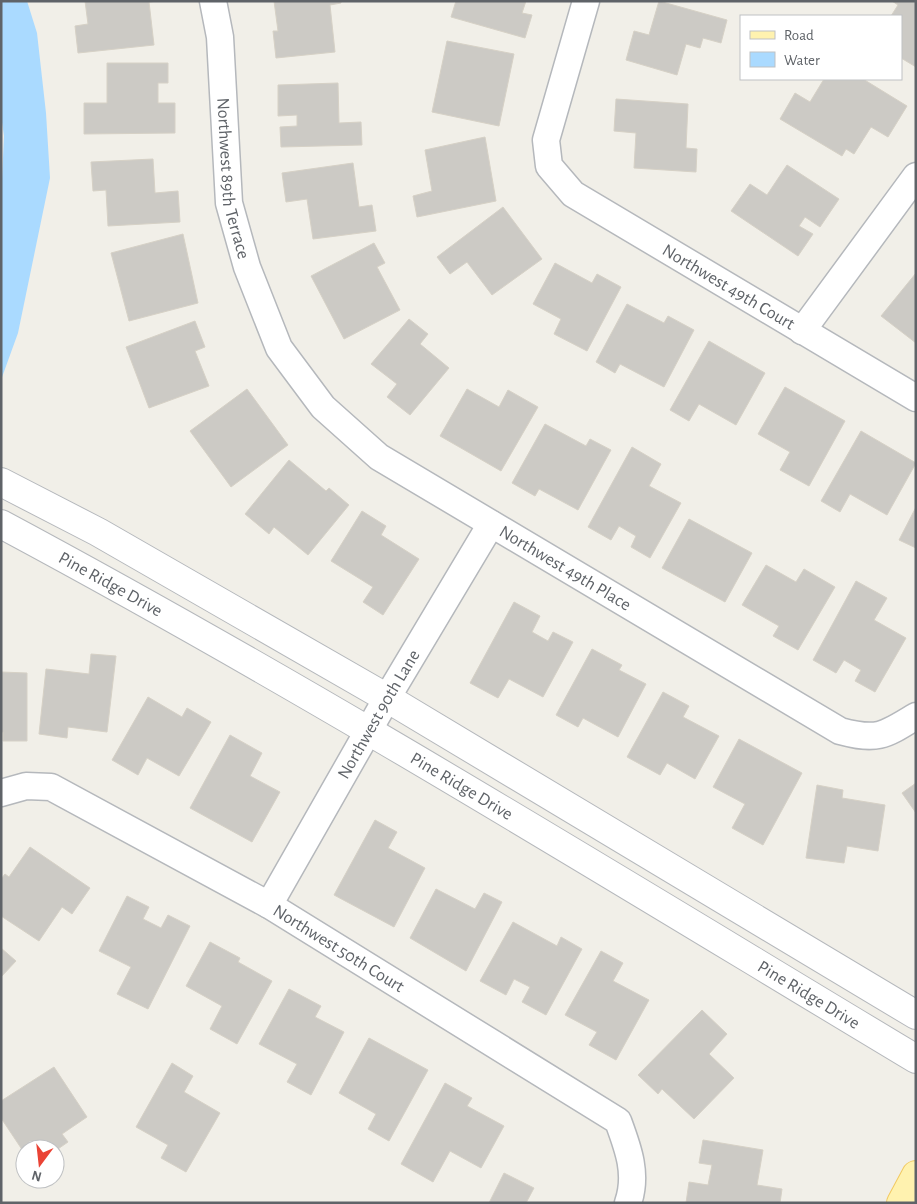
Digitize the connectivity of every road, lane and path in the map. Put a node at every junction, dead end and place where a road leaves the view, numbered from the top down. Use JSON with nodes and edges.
{"nodes":[{"id":1,"x":213,"y":1,"type":"edge"},
{"id":2,"x":586,"y":1,"type":"edge"},
{"id":3,"x":916,"y":176,"type":"edge"},
{"id":4,"x":802,"y":331,"type":"junction"},
{"id":5,"x":279,"y":348,"type":"joint"},
{"id":6,"x":916,"y":398,"type":"edge"},
{"id":7,"x":1,"y":482,"type":"edge"},
{"id":8,"x":1,"y":524,"type":"edge"},
{"id":9,"x":491,"y":524,"type":"junction"},
{"id":10,"x":387,"y":698,"type":"junction"},
{"id":11,"x":916,"y":716,"type":"edge"},
{"id":12,"x":369,"y":731,"type":"junction"},
{"id":13,"x":13,"y":789,"type":"edge"},
{"id":14,"x":269,"y":905,"type":"junction"},
{"id":15,"x":916,"y":1015,"type":"edge"},
{"id":16,"x":916,"y":1059,"type":"edge"},
{"id":17,"x":916,"y":1175,"type":"edge"},
{"id":18,"x":628,"y":1203,"type":"edge"},
{"id":19,"x":901,"y":1203,"type":"edge"}],
"edges":[{"from":1,"to":5,"type":"street","name":"Northwest 89th Terrace"},
{"from":2,"to":4,"type":"street","name":"Northwest 49th Court"},
{"from":3,"to":4,"type":"street"},
{"from":4,"to":6,"type":"street","name":"Northwest 49th Court"},
{"from":5,"to":9,"type":"street","name":"Northwest 49th Place"},
{"from":7,"to":10,"type":"street","name":"Pine Ridge Drive"},
{"from":8,"to":12,"type":"street","name":"Pine Ridge Drive"},
{"from":9,"to":10,"type":"street","name":"Northwest 90th Lane"},
{"from":9,"to":11,"type":"street","name":"Northwest 49th Place"},
{"from":10,"to":12,"type":"street","name":"Northwest 90th Lane"},
{"from":10,"to":15,"type":"street","name":"Pine Ridge Drive"},
{"from":12,"to":14,"type":"street","name":"Northwest 90th Lane"},
{"from":12,"to":16,"type":"street","name":"Pine Ridge Drive"},
{"from":13,"to":14,"type":"street","name":"Northwest 50th Court"},
{"from":14,"to":18,"type":"street","name":"Northwest 50th Court"},
{"from":17,"to":19,"type":"main road"}]}
